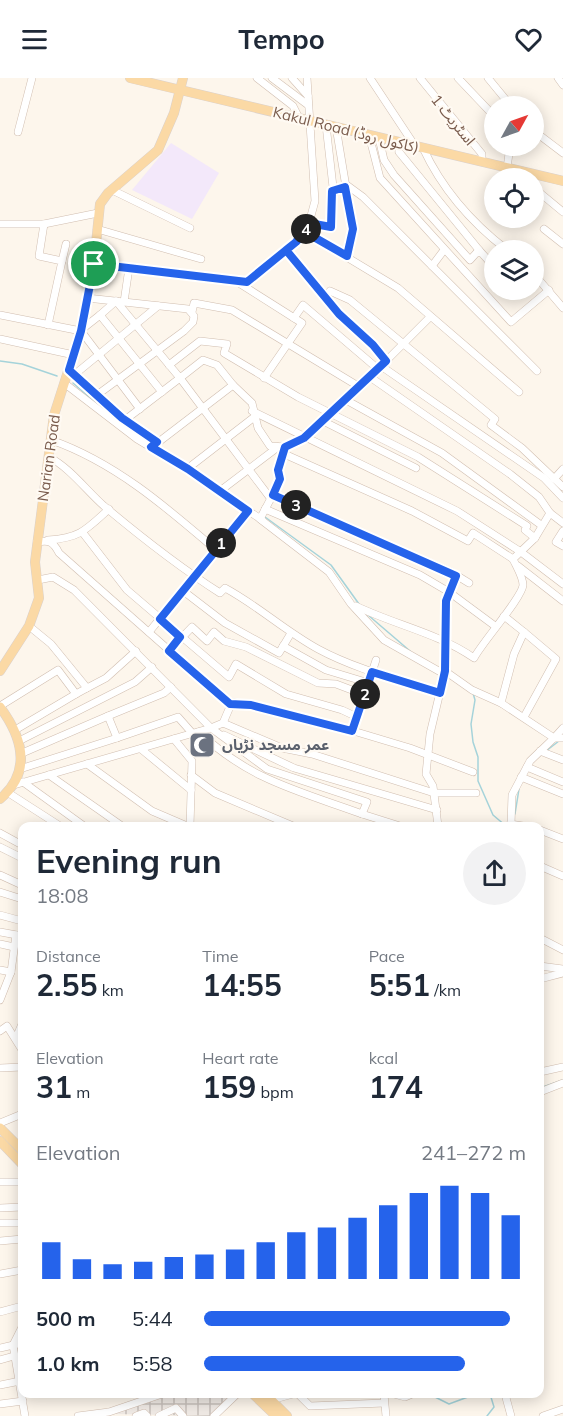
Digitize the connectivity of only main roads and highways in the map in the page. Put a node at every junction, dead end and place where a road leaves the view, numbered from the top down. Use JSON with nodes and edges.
{"nodes":[{"id":1,"x":130,"y":78,"type":"edge"},
{"id":2,"x":183,"y":78,"type":"edge"},
{"id":3,"x":181,"y":91,"type":"junction"},
{"id":4,"x":507,"y":168,"type":"edge"},
{"id":5,"x":544,"y":179,"type":"edge"},
{"id":6,"x":562,"y":182,"type":"edge"},
{"id":7,"x":0,"y":671,"type":"edge"},
{"id":8,"x":0,"y":706,"type":"edge"},
{"id":9,"x":11,"y":789,"type":"edge"},
{"id":10,"x":0,"y":1128,"type":"edge"},
{"id":11,"x":18,"y":1144,"type":"edge"},
{"id":12,"x":2,"y":1145,"type":"edge"},
{"id":13,"x":18,"y":1160,"type":"edge"},
{"id":14,"x":256,"y":1398,"type":"edge"},
{"id":15,"x":269,"y":1398,"type":"edge"},
{"id":16,"x":276,"y":1416,"type":"edge"},
{"id":17,"x":287,"y":1416,"type":"edge"}],
"edges":[{"from":1,"to":3,"type":"main road","name":"Kakul Road (کاکول روڈ)"},
{"from":2,"to":3,"type":"main road","name":"Narian Road"},
{"from":3,"to":4,"type":"main road","name":"Kakul Road (کاکول روڈ)"},
{"from":3,"to":7,"type":"main road","name":"Narian Road"},
{"from":5,"to":6,"type":"main road","name":"Kakul Road (کاکول روڈ)"},
{"from":8,"to":9,"type":"main road"},
{"from":10,"to":11,"type":"main road"},
{"from":12,"to":13,"type":"main road"},
{"from":14,"to":16,"type":"main road"},
{"from":15,"to":17,"type":"main road"}]}
